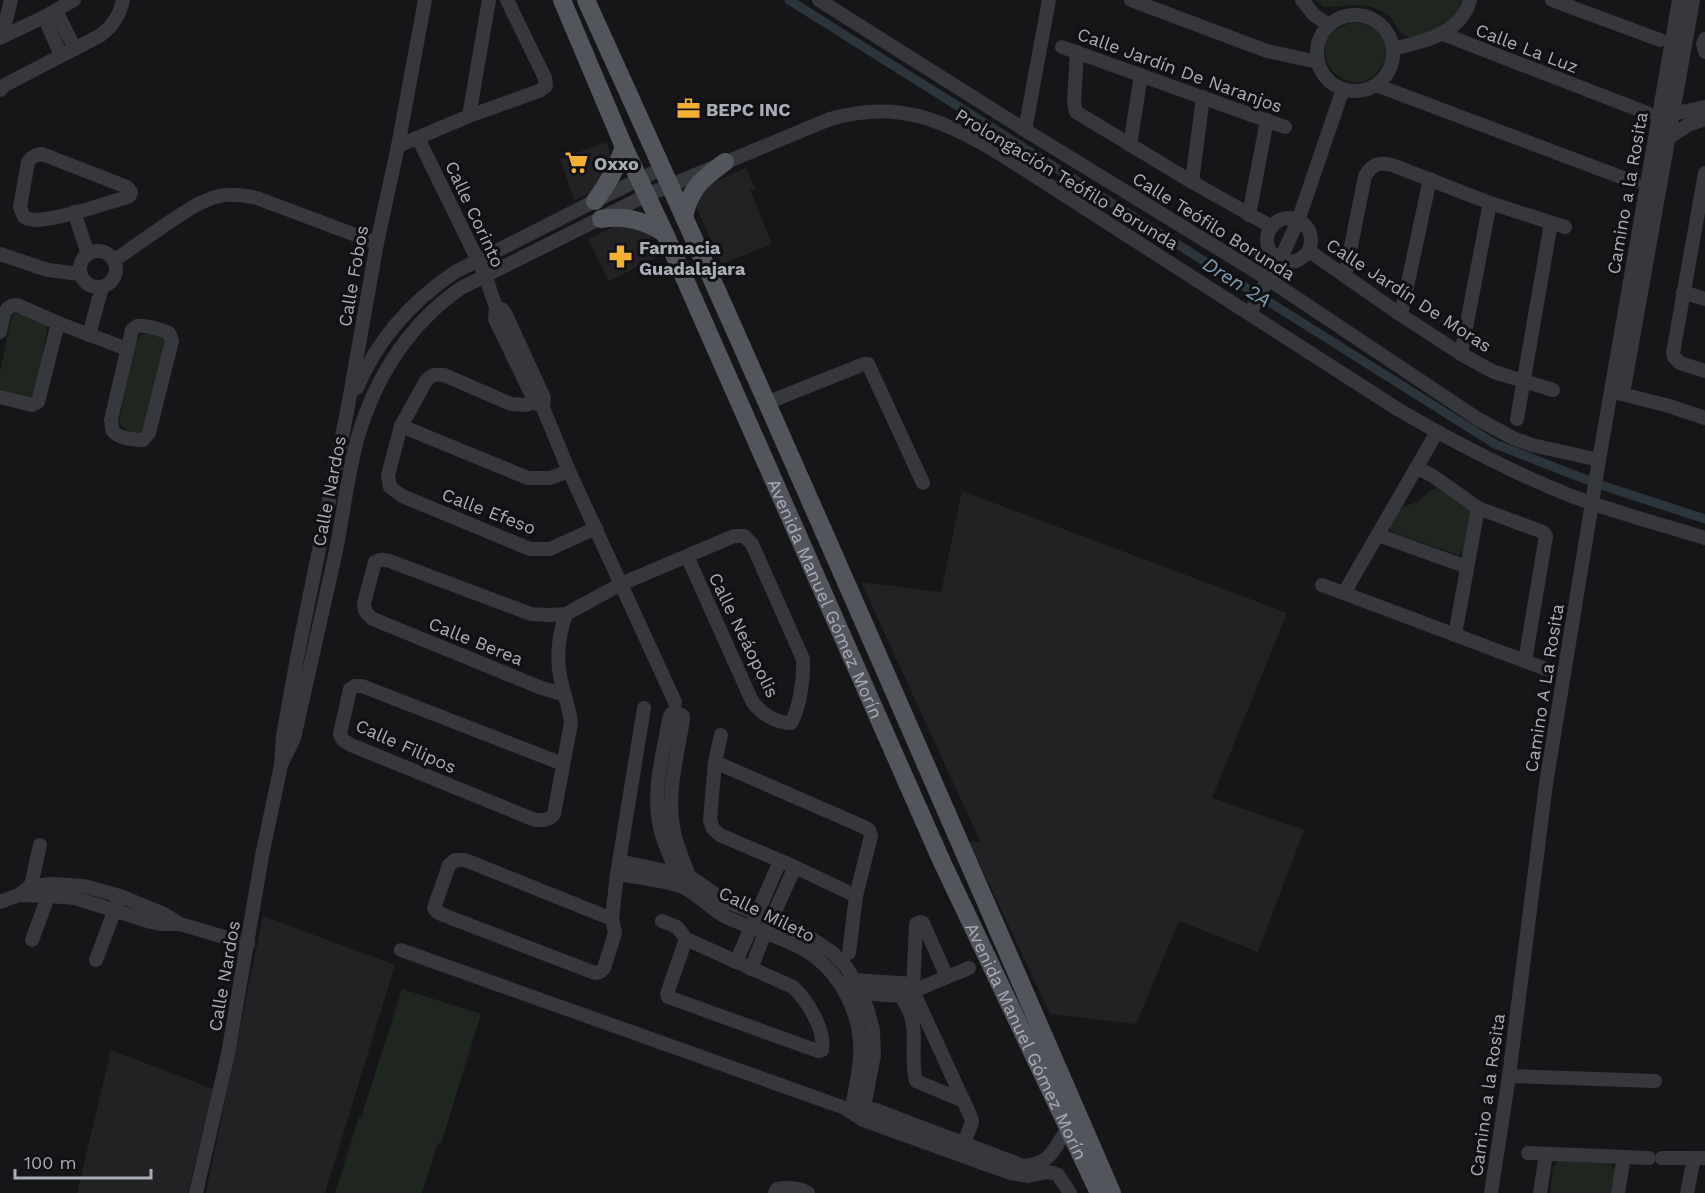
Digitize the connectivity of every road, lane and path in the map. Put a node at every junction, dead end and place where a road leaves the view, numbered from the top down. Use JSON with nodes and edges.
{"nodes":[{"id":1,"x":11,"y":0,"type":"edge"},
{"id":2,"x":74,"y":0,"type":"edge"},
{"id":3,"x":123,"y":0,"type":"edge"},
{"id":4,"x":425,"y":0,"type":"edge"},
{"id":5,"x":489,"y":0,"type":"edge"},
{"id":6,"x":507,"y":0,"type":"edge"},
{"id":7,"x":562,"y":0,"type":"edge"},
{"id":8,"x":586,"y":0,"type":"edge"},
{"id":9,"x":819,"y":0,"type":"edge"},
{"id":10,"x":1049,"y":0,"type":"edge"},
{"id":11,"x":1131,"y":0,"type":"edge"},
{"id":12,"x":1302,"y":0,"type":"edge"},
{"id":13,"x":1470,"y":0,"type":"edge"},
{"id":14,"x":1552,"y":0,"type":"edge"},
{"id":15,"x":1679,"y":0,"type":"edge"},
{"id":16,"x":1693,"y":0,"type":"edge"},
{"id":17,"x":50,"y":14,"type":"junction"},
{"id":18,"x":1329,"y":25,"type":"junction"},
{"id":19,"x":1443,"y":34,"type":"junction"},
{"id":20,"x":1,"y":37,"type":"edge"},
{"id":21,"x":1705,"y":39,"type":"edge"},
{"id":22,"x":1660,"y":40,"type":"dead end"},
{"id":23,"x":1062,"y":46,"type":"dead end"},
{"id":24,"x":75,"y":48,"type":"junction"},
{"id":25,"x":1393,"y":49,"type":"junction"},
{"id":26,"x":1077,"y":52,"type":"junction"},
{"id":27,"x":1705,"y":52,"type":"edge"},
{"id":28,"x":61,"y":55,"type":"junction"},
{"id":29,"x":1318,"y":62,"type":"junction"},
{"id":30,"x":1141,"y":75,"type":"junction"},
{"id":31,"x":1376,"y":85,"type":"junction"},
{"id":32,"x":1344,"y":89,"type":"junction"},
{"id":33,"x":0,"y":90,"type":"edge"},
{"id":34,"x":1203,"y":98,"type":"junction"},
{"id":35,"x":1705,"y":107,"type":"edge"},
{"id":36,"x":1647,"y":113,"type":"dead end"},
{"id":37,"x":1672,"y":114,"type":"junction"},
{"id":38,"x":469,"y":116,"type":"junction"},
{"id":39,"x":1705,"y":119,"type":"edge"},
{"id":40,"x":1267,"y":120,"type":"junction"},
{"id":41,"x":1285,"y":127,"type":"dead end"},
{"id":42,"x":1025,"y":130,"type":"junction"},
{"id":43,"x":418,"y":138,"type":"junction"},
{"id":44,"x":1667,"y":139,"type":"junction"},
{"id":45,"x":398,"y":146,"type":"junction"},
{"id":46,"x":1130,"y":146,"type":"junction"},
{"id":47,"x":624,"y":147,"type":"junction"},
{"id":48,"x":725,"y":162,"type":"junction"},
{"id":49,"x":663,"y":168,"type":"junction"},
{"id":50,"x":1705,"y":173,"type":"edge"},
{"id":51,"x":639,"y":179,"type":"junction"},
{"id":52,"x":1430,"y":179,"type":"junction"},
{"id":53,"x":1192,"y":182,"type":"junction"},
{"id":54,"x":1634,"y":182,"type":"dead end"},
{"id":55,"x":670,"y":185,"type":"junction"},
{"id":56,"x":647,"y":195,"type":"junction"},
{"id":57,"x":591,"y":203,"type":"junction"},
{"id":58,"x":1490,"y":203,"type":"junction"},
{"id":59,"x":78,"y":210,"type":"junction"},
{"id":60,"x":1249,"y":215,"type":"junction"},
{"id":61,"x":684,"y":217,"type":"junction"},
{"id":62,"x":599,"y":219,"type":"junction"},
{"id":63,"x":1298,"y":220,"type":"junction"},
{"id":64,"x":1272,"y":227,"type":"junction"},
{"id":65,"x":1700,"y":227,"type":"edge"},
{"id":66,"x":665,"y":234,"type":"junction"},
{"id":67,"x":376,"y":243,"type":"junction"},
{"id":68,"x":1309,"y":251,"type":"junction"},
{"id":69,"x":91,"y":252,"type":"junction"},
{"id":70,"x":0,"y":254,"type":"edge"},
{"id":71,"x":1280,"y":260,"type":"junction"},
{"id":72,"x":114,"y":261,"type":"junction"},
{"id":73,"x":478,"y":261,"type":"junction"},
{"id":74,"x":80,"y":274,"type":"junction"},
{"id":75,"x":485,"y":275,"type":"junction"},
{"id":76,"x":1344,"y":276,"type":"junction"},
{"id":77,"x":1266,"y":283,"type":"junction"},
{"id":78,"x":97,"y":287,"type":"junction"},
{"id":79,"x":1683,"y":292,"type":"junction"},
{"id":80,"x":1705,"y":299,"type":"edge"},
{"id":81,"x":1252,"y":311,"type":"junction"},
{"id":82,"x":1401,"y":315,"type":"junction"},
{"id":83,"x":58,"y":323,"type":"junction"},
{"id":84,"x":0,"y":332,"type":"edge"},
{"id":85,"x":86,"y":334,"type":"junction"},
{"id":86,"x":127,"y":349,"type":"junction"},
{"id":87,"x":1461,"y":354,"type":"junction"},
{"id":88,"x":1705,"y":371,"type":"edge"},
{"id":89,"x":1523,"y":381,"type":"junction"},
{"id":90,"x":1553,"y":390,"type":"dead end"},
{"id":91,"x":1617,"y":393,"type":"junction"},
{"id":92,"x":0,"y":397,"type":"edge"},
{"id":93,"x":370,"y":400,"type":"joint"},
{"id":94,"x":541,"y":403,"type":"junction"},
{"id":95,"x":766,"y":403,"type":"junction"},
{"id":96,"x":347,"y":412,"type":"junction"},
{"id":97,"x":1705,"y":418,"type":"edge"},
{"id":98,"x":1517,"y":419,"type":"dead end"},
{"id":99,"x":401,"y":426,"type":"junction"},
{"id":100,"x":1437,"y":432,"type":"junction"},
{"id":101,"x":1598,"y":466,"type":"junction"},
{"id":102,"x":1417,"y":468,"type":"junction"},
{"id":103,"x":569,"y":471,"type":"junction"},
{"id":104,"x":923,"y":483,"type":"dead end"},
{"id":105,"x":1593,"y":497,"type":"junction"},
{"id":106,"x":1478,"y":508,"type":"junction"},
{"id":107,"x":596,"y":528,"type":"junction"},
{"id":108,"x":1378,"y":535,"type":"junction"},
{"id":109,"x":1705,"y":538,"type":"edge"},
{"id":110,"x":687,"y":556,"type":"junction"},
{"id":111,"x":1467,"y":567,"type":"junction"},
{"id":112,"x":621,"y":584,"type":"junction"},
{"id":113,"x":1322,"y":585,"type":"dead end"},
{"id":114,"x":1344,"y":593,"type":"junction"},
{"id":115,"x":566,"y":614,"type":"junction"},
{"id":116,"x":1455,"y":635,"type":"junction"},
{"id":117,"x":1525,"y":661,"type":"junction"},
{"id":118,"x":1546,"y":669,"type":"dead end"},
{"id":119,"x":565,"y":695,"type":"junction"},
{"id":120,"x":675,"y":702,"type":"dead end"},
{"id":121,"x":644,"y":708,"type":"dead end"},
{"id":122,"x":721,"y":735,"type":"dead end"},
{"id":123,"x":716,"y":762,"type":"junction"},
{"id":124,"x":563,"y":764,"type":"junction"},
{"id":125,"x":281,"y":765,"type":"junction"},
{"id":126,"x":40,"y":845,"type":"dead end"},
{"id":127,"x":780,"y":861,"type":"junction"},
{"id":128,"x":795,"y":867,"type":"junction"},
{"id":129,"x":618,"y":868,"type":"junction"},
{"id":130,"x":683,"y":874,"type":"junction"},
{"id":131,"x":51,"y":890,"type":"junction"},
{"id":132,"x":26,"y":892,"type":"junction"},
{"id":133,"x":120,"y":896,"type":"junction"},
{"id":134,"x":856,"y":896,"type":"junction"},
{"id":135,"x":0,"y":902,"type":"edge"},
{"id":136,"x":115,"y":910,"type":"junction"},
{"id":137,"x":764,"y":917,"type":"junction"},
{"id":138,"x":612,"y":919,"type":"junction"},
{"id":139,"x":662,"y":921,"type":"dead end"},
{"id":140,"x":180,"y":924,"type":"junction"},
{"id":141,"x":758,"y":930,"type":"junction"},
{"id":142,"x":686,"y":939,"type":"junction"},
{"id":143,"x":32,"y":940,"type":"dead end"},
{"id":144,"x":248,"y":944,"type":"junction"},
{"id":145,"x":401,"y":951,"type":"dead end"},
{"id":146,"x":849,"y":953,"type":"dead end"},
{"id":147,"x":96,"y":960,"type":"dead end"},
{"id":148,"x":736,"y":962,"type":"junction"},
{"id":149,"x":969,"y":968,"type":"dead end"},
{"id":150,"x":751,"y":969,"type":"junction"},
{"id":151,"x":947,"y":977,"type":"junction"},
{"id":152,"x":848,"y":983,"type":"junction"},
{"id":153,"x":909,"y":991,"type":"junction"},
{"id":154,"x":861,"y":993,"type":"junction"},
{"id":155,"x":1519,"y":1002,"type":"joint"},
{"id":156,"x":1509,"y":1076,"type":"junction"},
{"id":157,"x":1655,"y":1081,"type":"dead end"},
{"id":158,"x":964,"y":1101,"type":"junction"},
{"id":159,"x":854,"y":1108,"type":"junction"},
{"id":160,"x":1075,"y":1126,"type":"junction"},
{"id":161,"x":963,"y":1143,"type":"junction"},
{"id":162,"x":1528,"y":1153,"type":"dead end"},
{"id":163,"x":1546,"y":1154,"type":"junction"},
{"id":164,"x":1624,"y":1157,"type":"junction"},
{"id":165,"x":1699,"y":1158,"type":"edge"},
{"id":166,"x":776,"y":1191,"type":"edge"},
{"id":167,"x":196,"y":1193,"type":"edge"},
{"id":168,"x":808,"y":1193,"type":"edge"},
{"id":169,"x":1070,"y":1193,"type":"edge"},
{"id":170,"x":1099,"y":1193,"type":"edge"},
{"id":171,"x":1112,"y":1193,"type":"edge"},
{"id":172,"x":1491,"y":1193,"type":"edge"},
{"id":173,"x":1540,"y":1193,"type":"edge"},
{"id":174,"x":1618,"y":1193,"type":"edge"},
{"id":175,"x":1687,"y":1193,"type":"edge"}],
"edges":[{"from":1,"to":20,"type":"street"},
{"from":2,"to":17,"type":"street"},
{"from":3,"to":24,"type":"street"},
{"from":4,"to":45,"type":"street","name":"Calle Fobos"},
{"from":5,"to":38,"type":"street"},
{"from":6,"to":38,"type":"street"},
{"from":7,"to":47,"type":"main road","name":"Avenida Manuel Gómez Morín"},
{"from":8,"to":49,"type":"main road","name":"Avenida Manuel Gómez Morín"},
{"from":9,"to":42,"type":"street","name":"Calle Teófilo Borunda"},
{"from":10,"to":42,"type":"street"},
{"from":11,"to":29,"type":"street"},
{"from":12,"to":18,"type":"street"},
{"from":13,"to":19,"type":"street"},
{"from":14,"to":22,"type":"street"},
{"from":15,"to":91,"type":"street","name":"Camino a la Rosita"},
{"from":16,"to":37,"type":"street","name":"Camino a la Rosita"},
{"from":17,"to":20,"type":"street"},
{"from":17,"to":24,"type":"street"},
{"from":17,"to":28,"type":"street"},
{"from":18,"to":25,"type":"street"},
{"from":18,"to":29,"type":"street"},
{"from":19,"to":25,"type":"street"},
{"from":19,"to":36,"type":"street","name":"Calle La Luz"},
{"from":21,"to":27,"type":"street"},
{"from":23,"to":26,"type":"street","name":"Calle Jardín De Naranjos"},
{"from":24,"to":28,"type":"street"},
{"from":25,"to":31,"type":"street"},
{"from":26,"to":30,"type":"street","name":"Calle Jardín De Naranjos"},
{"from":26,"to":46,"type":"street"},
{"from":28,"to":33,"type":"street"},
{"from":29,"to":32,"type":"street"},
{"from":30,"to":34,"type":"street","name":"Calle Jardín De Naranjos"},
{"from":30,"to":46,"type":"street"},
{"from":31,"to":32,"type":"street"},
{"from":31,"to":54,"type":"street"},
{"from":32,"to":63,"type":"street"},
{"from":34,"to":40,"type":"street","name":"Calle Jardín De Naranjos"},
{"from":34,"to":53,"type":"street"},
{"from":35,"to":37,"type":"street"},
{"from":37,"to":44,"type":"street","name":"Camino a la Rosita"},
{"from":38,"to":43,"type":"street"},
{"from":39,"to":44,"type":"street"},
{"from":40,"to":41,"type":"street","name":"Calle Jardín De Naranjos"},
{"from":40,"to":60,"type":"street"},
{"from":42,"to":77,"type":"street","name":"Calle Teófilo Borunda"},
{"from":43,"to":45,"type":"street"},
{"from":43,"to":73,"type":"street","name":"Calle Corinto"},
{"from":44,"to":91,"type":"street","name":"Camino A La Rosita"},
{"from":45,"to":67,"type":"street","name":"Calle Fobos"},
{"from":46,"to":53,"type":"street"},
{"from":47,"to":51,"type":"main road","name":"Avenida Manuel Gómez Morín"},
{"from":47,"to":57,"type":"main road"},
{"from":48,"to":55,"type":"street","name":"Prolongación Teófilo Borunda"},
{"from":48,"to":61,"type":"main road"},
{"from":48,"to":81,"type":"street","name":"Prolongación Teófilo Borunda"},
{"from":49,"to":51,"type":"street"},
{"from":49,"to":55,"type":"main road","name":"Avenida Manuel Gómez Morín"},
{"from":50,"to":65,"type":"street"},
{"from":51,"to":56,"type":"main road","name":"Avenida Manuel Gómez Morín"},
{"from":51,"to":57,"type":"street"},
{"from":52,"to":58,"type":"street"},
{"from":52,"to":76,"type":"street"},
{"from":52,"to":82,"type":"street"},
{"from":53,"to":60,"type":"street"},
{"from":55,"to":56,"type":"street","name":"Prolongación Teófilo Borunda"},
{"from":55,"to":61,"type":"main road","name":"Avenida Manuel Gómez Morín"},
{"from":56,"to":62,"type":"street","name":"Prolongación Teófilo Borunda"},
{"from":56,"to":66,"type":"main road","name":"Avenida Manuel Gómez Morín"},
{"from":57,"to":62,"type":"street"},
{"from":57,"to":73,"type":"street"},
{"from":58,"to":87,"type":"street"},
{"from":58,"to":89,"type":"street"},
{"from":59,"to":59,"type":"street"},
{"from":59,"to":69,"type":"street"},
{"from":60,"to":64,"type":"street"},
{"from":61,"to":95,"type":"main road","name":"Avenida Manuel Gómez Morín"},
{"from":62,"to":66,"type":"main road"},
{"from":62,"to":75,"type":"street","name":"Prolongación Teófilo Borunda"},
{"from":63,"to":64,"type":"street"},
{"from":63,"to":68,"type":"street"},
{"from":63,"to":71,"type":"street"},
{"from":64,"to":71,"type":"street"},
{"from":65,"to":79,"type":"street"},
{"from":66,"to":160,"type":"main road","name":"Avenida Manuel Gómez Morín"},
{"from":67,"to":72,"type":"street"},
{"from":67,"to":96,"type":"street","name":"Calle Fobos"},
{"from":68,"to":71,"type":"street"},
{"from":68,"to":76,"type":"street","name":"Calle Jardín De Moras"},
{"from":69,"to":72,"type":"street"},
{"from":69,"to":74,"type":"street"},
{"from":70,"to":74,"type":"street"},
{"from":71,"to":77,"type":"street"},
{"from":72,"to":78,"type":"street"},
{"from":73,"to":75,"type":"street","name":"Calle Corinto"},
{"from":73,"to":96,"type":"street"},
{"from":74,"to":78,"type":"street"},
{"from":75,"to":93,"type":"street","name":"Prolongación Teófilo Borunda"},
{"from":75,"to":94,"type":"street","name":"Calle Corinto"},
{"from":76,"to":82,"type":"street","name":"Calle Jardín De Moras"},
{"from":77,"to":81,"type":"street"},
{"from":77,"to":101,"type":"street","name":"Calle Teófilo Borunda"},
{"from":78,"to":85,"type":"street"},
{"from":79,"to":80,"type":"street"},
{"from":79,"to":88,"type":"street"},
{"from":81,"to":100,"type":"street"},
{"from":82,"to":87,"type":"street","name":"Calle Jardín De Moras"},
{"from":83,"to":84,"type":"street"},
{"from":83,"to":85,"type":"street"},
{"from":83,"to":92,"type":"street"},
{"from":85,"to":86,"type":"street"},
{"from":86,"to":86,"type":"street"},
{"from":87,"to":89,"type":"street","name":"Calle Jardín De Moras"},
{"from":89,"to":90,"type":"street","name":"Calle Jardín De Moras"},
{"from":89,"to":98,"type":"street"},
{"from":91,"to":97,"type":"street"},
{"from":91,"to":101,"type":"street","name":"Camino A La Rosita"},
{"from":93,"to":125,"type":"street","name":"Calle Nardos"},
{"from":94,"to":99,"type":"street"},
{"from":94,"to":103,"type":"street","name":"Calle Corinto"},
{"from":95,"to":104,"type":"street"},
{"from":95,"to":160,"type":"main road","name":"Avenida Manuel Gómez Morín"},
{"from":96,"to":125,"type":"street","name":"Calle Nardos"},
{"from":99,"to":103,"type":"street"},
{"from":99,"to":107,"type":"street","name":"Calle Efeso"},
{"from":100,"to":102,"type":"street"},
{"from":100,"to":105,"type":"street"},
{"from":101,"to":105,"type":"street","name":"Camino A La Rosita"},
{"from":102,"to":106,"type":"street"},
{"from":102,"to":108,"type":"street"},
{"from":103,"to":107,"type":"street","name":"Calle Corinto"},
{"from":105,"to":109,"type":"street"},
{"from":105,"to":155,"type":"street","name":"Camino A La Rosita"},
{"from":106,"to":111,"type":"street"},
{"from":106,"to":117,"type":"street"},
{"from":107,"to":112,"type":"street","name":"Calle Corinto"},
{"from":108,"to":111,"type":"street"},
{"from":108,"to":114,"type":"street"},
{"from":110,"to":110,"type":"street","name":"Calle Neáopolis"},
{"from":110,"to":112,"type":"street"},
{"from":111,"to":116,"type":"street"},
{"from":112,"to":115,"type":"street"},
{"from":112,"to":120,"type":"street","name":"Calle Corinto"},
{"from":113,"to":114,"type":"street"},
{"from":114,"to":116,"type":"street"},
{"from":115,"to":119,"type":"street"},
{"from":115,"to":119,"type":"street","name":"Calle Berea"},
{"from":116,"to":117,"type":"street"},
{"from":117,"to":118,"type":"street"},
{"from":119,"to":124,"type":"street"},
{"from":121,"to":129,"type":"street"},
{"from":122,"to":123,"type":"street"},
{"from":123,"to":127,"type":"street"},
{"from":123,"to":134,"type":"street"},
{"from":124,"to":124,"type":"street","name":"Calle Filipos"},
{"from":125,"to":144,"type":"street","name":"Calle Nardos"},
{"from":126,"to":132,"type":"street"},
{"from":127,"to":128,"type":"street"},
{"from":127,"to":137,"type":"street"},
{"from":128,"to":134,"type":"street"},
{"from":128,"to":137,"type":"street"},
{"from":129,"to":130,"type":"street","name":"Calle Mileto"},
{"from":129,"to":138,"type":"street"},
{"from":129,"to":141,"type":"street","name":"Calle Mileto"},
{"from":130,"to":130,"type":"street"},
{"from":130,"to":137,"type":"street","name":"Calle Mileto"},
{"from":131,"to":132,"type":"street"},
{"from":131,"to":133,"type":"street"},
{"from":131,"to":136,"type":"street"},
{"from":131,"to":143,"type":"street"},
{"from":132,"to":135,"type":"street"},
{"from":133,"to":136,"type":"street"},
{"from":133,"to":140,"type":"street"},
{"from":134,"to":146,"type":"street"},
{"from":136,"to":140,"type":"street"},
{"from":136,"to":147,"type":"street"},
{"from":137,"to":141,"type":"street"},
{"from":137,"to":152,"type":"street","name":"Calle Mileto"},
{"from":138,"to":138,"type":"street"},
{"from":139,"to":142,"type":"street"},
{"from":140,"to":144,"type":"street"},
{"from":141,"to":148,"type":"street"},
{"from":141,"to":150,"type":"street"},
{"from":141,"to":152,"type":"street","name":"Calle Mileto"},
{"from":142,"to":148,"type":"street"},
{"from":142,"to":150,"type":"street"},
{"from":144,"to":167,"type":"street","name":"Calle Nardos"},
{"from":145,"to":159,"type":"street"},
{"from":148,"to":150,"type":"street"},
{"from":149,"to":151,"type":"street"},
{"from":151,"to":153,"type":"street"},
{"from":151,"to":153,"type":"street"},
{"from":152,"to":153,"type":"street"},
{"from":152,"to":154,"type":"street","name":"Calle Mileto"},
{"from":152,"to":159,"type":"street","name":"Calle Mileto"},
{"from":153,"to":154,"type":"street"},
{"from":153,"to":158,"type":"street"},
{"from":153,"to":158,"type":"street"},
{"from":154,"to":159,"type":"street","name":"Calle Mileto"},
{"from":155,"to":156,"type":"street","name":"Camino a la Rosita"},
{"from":156,"to":157,"type":"street"},
{"from":156,"to":172,"type":"street","name":"Camino a la Rosita"},
{"from":158,"to":161,"type":"street"},
{"from":159,"to":161,"type":"street"},
{"from":159,"to":169,"type":"street"},
{"from":160,"to":161,"type":"street"},
{"from":160,"to":170,"type":"main road","name":"Avenida Manuel Gómez Morín"},
{"from":160,"to":171,"type":"main road","name":"Avenida Manuel Gómez Morín"},
{"from":162,"to":163,"type":"street"},
{"from":163,"to":164,"type":"street"},
{"from":163,"to":173,"type":"street"},
{"from":164,"to":165,"type":"street"},
{"from":164,"to":174,"type":"street"},
{"from":165,"to":175,"type":"street"},
{"from":166,"to":168,"type":"street"}]}
